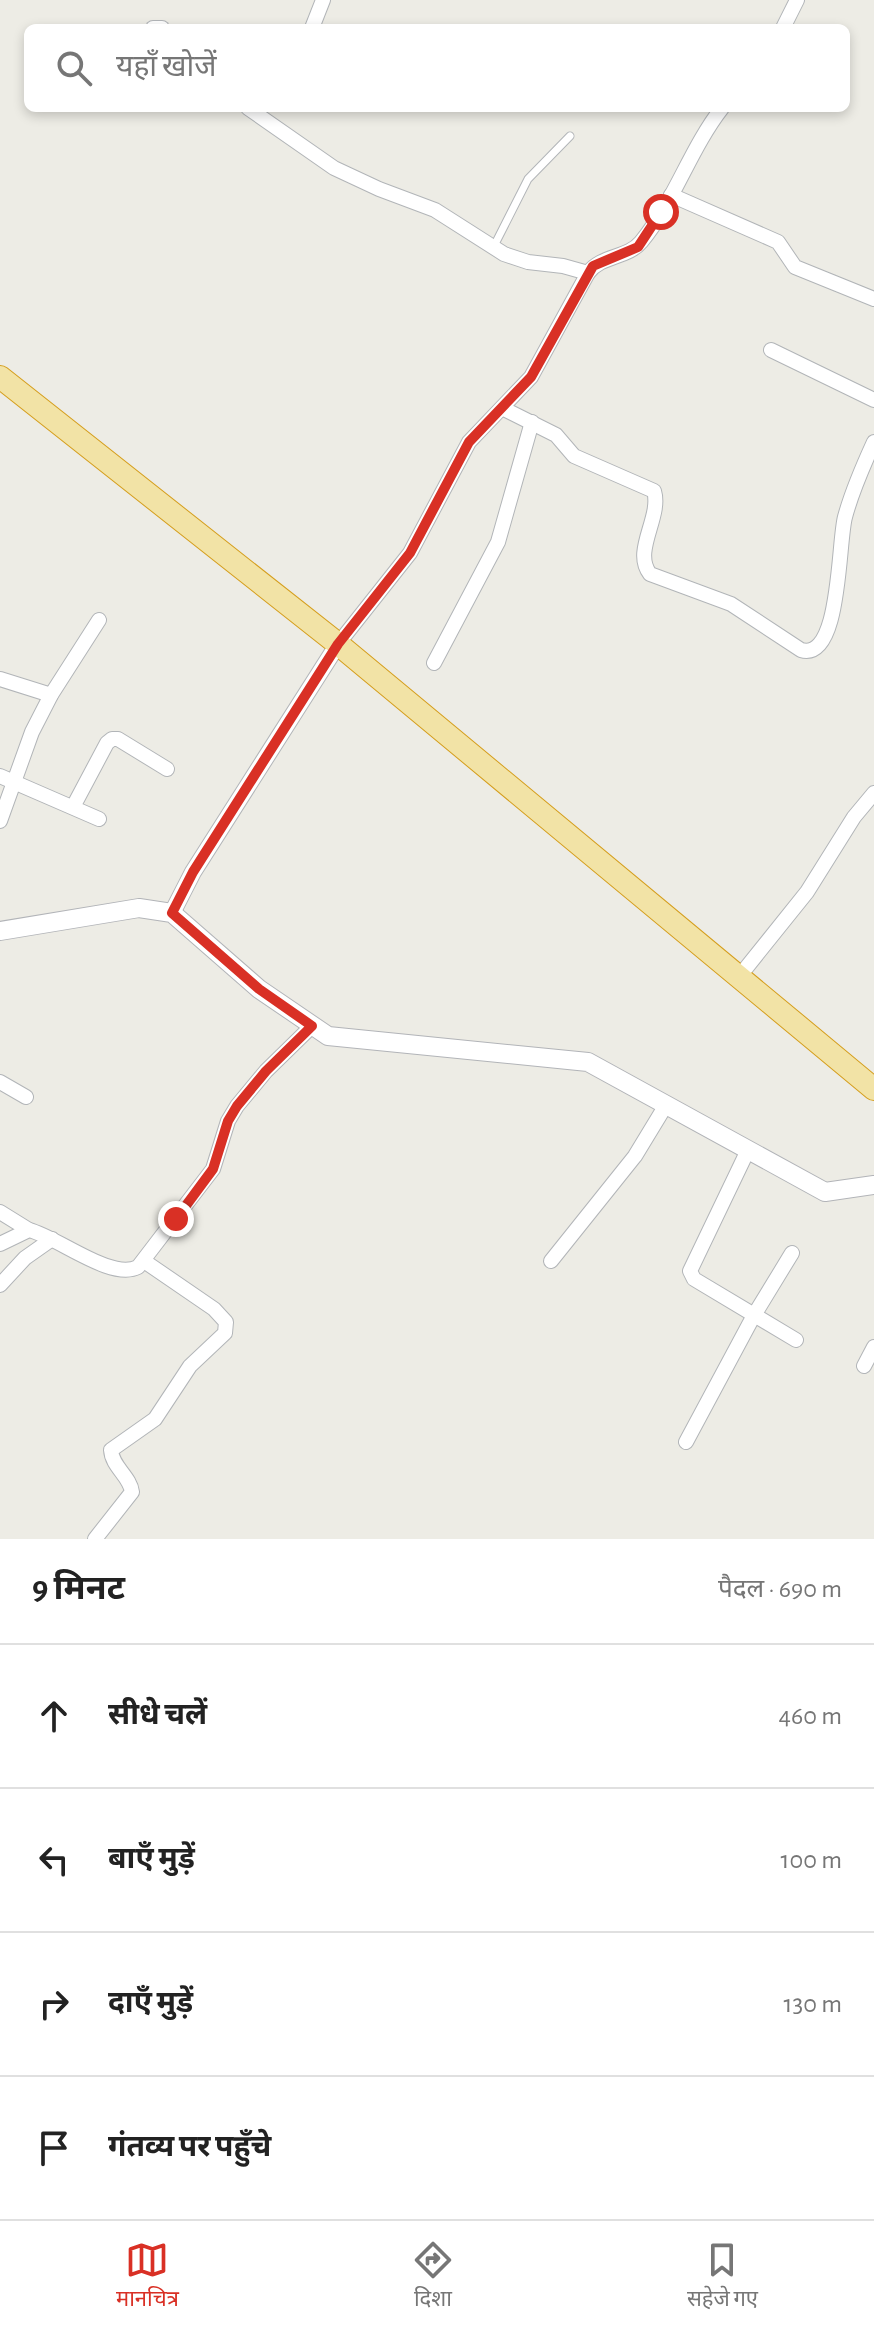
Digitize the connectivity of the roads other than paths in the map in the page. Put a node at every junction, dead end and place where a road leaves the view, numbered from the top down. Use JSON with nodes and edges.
{"nodes":[{"id":1,"x":323,"y":0,"type":"edge"},
{"id":2,"x":797,"y":0,"type":"edge"},
{"id":3,"x":314,"y":24,"type":"edge"},
{"id":4,"x":785,"y":24,"type":"edge"},
{"id":5,"x":719,"y":112,"type":"edge"},
{"id":6,"x":274,"y":115,"type":"edge"},
{"id":7,"x":570,"y":136,"type":"dead end"},
{"id":8,"x":671,"y":195,"type":"junction"},
{"id":9,"x":493,"y":248,"type":"junction"},
{"id":10,"x":588,"y":273,"type":"junction"},
{"id":11,"x":874,"y":299,"type":"edge"},
{"id":12,"x":771,"y":350,"type":"dead end"},
{"id":13,"x":3,"y":379,"type":"edge"},
{"id":14,"x":874,"y":400,"type":"edge"},
{"id":15,"x":502,"y":408,"type":"junction"},
{"id":16,"x":532,"y":422,"type":"junction"},
{"id":17,"x":874,"y":442,"type":"edge"},
{"id":18,"x":99,"y":620,"type":"dead end"},
{"id":19,"x":338,"y":644,"type":"junction"},
{"id":20,"x":434,"y":663,"type":"dead end"},
{"id":21,"x":0,"y":679,"type":"edge"},
{"id":22,"x":51,"y":695,"type":"junction"},
{"id":23,"x":167,"y":769,"type":"dead end"},
{"id":24,"x":0,"y":776,"type":"edge"},
{"id":25,"x":15,"y":782,"type":"junction"},
{"id":26,"x":874,"y":793,"type":"edge"},
{"id":27,"x":73,"y":807,"type":"junction"},
{"id":28,"x":99,"y":819,"type":"dead end"},
{"id":29,"x":0,"y":821,"type":"edge"},
{"id":30,"x":172,"y":913,"type":"junction"},
{"id":31,"x":0,"y":931,"type":"edge"},
{"id":32,"x":738,"y":978,"type":"junction"},
{"id":33,"x":316,"y":1029,"type":"junction"},
{"id":34,"x":0,"y":1082,"type":"edge"},
{"id":35,"x":874,"y":1089,"type":"edge"},
{"id":36,"x":26,"y":1097,"type":"dead end"},
{"id":37,"x":666,"y":1105,"type":"junction"},
{"id":38,"x":748,"y":1150,"type":"junction"},
{"id":39,"x":874,"y":1185,"type":"edge"},
{"id":40,"x":0,"y":1212,"type":"edge"},
{"id":41,"x":29,"y":1230,"type":"junction"},
{"id":42,"x":52,"y":1239,"type":"junction"},
{"id":43,"x":0,"y":1244,"type":"edge"},
{"id":44,"x":792,"y":1253,"type":"dead end"},
{"id":45,"x":144,"y":1261,"type":"junction"},
{"id":46,"x":551,"y":1261,"type":"dead end"},
{"id":47,"x":0,"y":1285,"type":"edge"},
{"id":48,"x":753,"y":1317,"type":"junction"},
{"id":49,"x":796,"y":1340,"type":"dead end"},
{"id":50,"x":874,"y":1347,"type":"edge"},
{"id":51,"x":864,"y":1366,"type":"dead end"},
{"id":52,"x":686,"y":1442,"type":"dead end"},
{"id":53,"x":95,"y":1539,"type":"edge"}],
"edges":[{"from":1,"to":3,"type":"street"},
{"from":2,"to":4,"type":"street"},
{"from":5,"to":8,"type":"street"},
{"from":6,"to":9,"type":"street"},
{"from":7,"to":9,"type":"lane"},
{"from":8,"to":10,"type":"street"},
{"from":8,"to":11,"type":"street"},
{"from":9,"to":10,"type":"street"},
{"from":10,"to":15,"type":"street"},
{"from":12,"to":14,"type":"street"},
{"from":13,"to":19,"type":"highway"},
{"from":15,"to":16,"type":"street"},
{"from":15,"to":19,"type":"street"},
{"from":16,"to":17,"type":"street"},
{"from":16,"to":20,"type":"street"},
{"from":18,"to":22,"type":"street"},
{"from":19,"to":30,"type":"street"},
{"from":19,"to":32,"type":"highway"},
{"from":21,"to":22,"type":"street"},
{"from":22,"to":25,"type":"street"},
{"from":23,"to":27,"type":"street"},
{"from":24,"to":25,"type":"street"},
{"from":25,"to":27,"type":"street"},
{"from":25,"to":29,"type":"street"},
{"from":26,"to":32,"type":"street"},
{"from":27,"to":28,"type":"street"},
{"from":30,"to":31,"type":"main road"},
{"from":30,"to":33,"type":"main road"},
{"from":32,"to":35,"type":"highway"},
{"from":33,"to":37,"type":"main road"},
{"from":33,"to":45,"type":"street"},
{"from":34,"to":36,"type":"street"},
{"from":37,"to":38,"type":"main road"},
{"from":37,"to":46,"type":"street"},
{"from":38,"to":39,"type":"main road"},
{"from":38,"to":48,"type":"street"},
{"from":40,"to":41,"type":"street"},
{"from":41,"to":42,"type":"street"},
{"from":41,"to":43,"type":"street"},
{"from":42,"to":45,"type":"street"},
{"from":42,"to":47,"type":"street"},
{"from":44,"to":48,"type":"street"},
{"from":45,"to":53,"type":"street"},
{"from":48,"to":49,"type":"street"},
{"from":48,"to":52,"type":"street"},
{"from":50,"to":51,"type":"street"}]}
